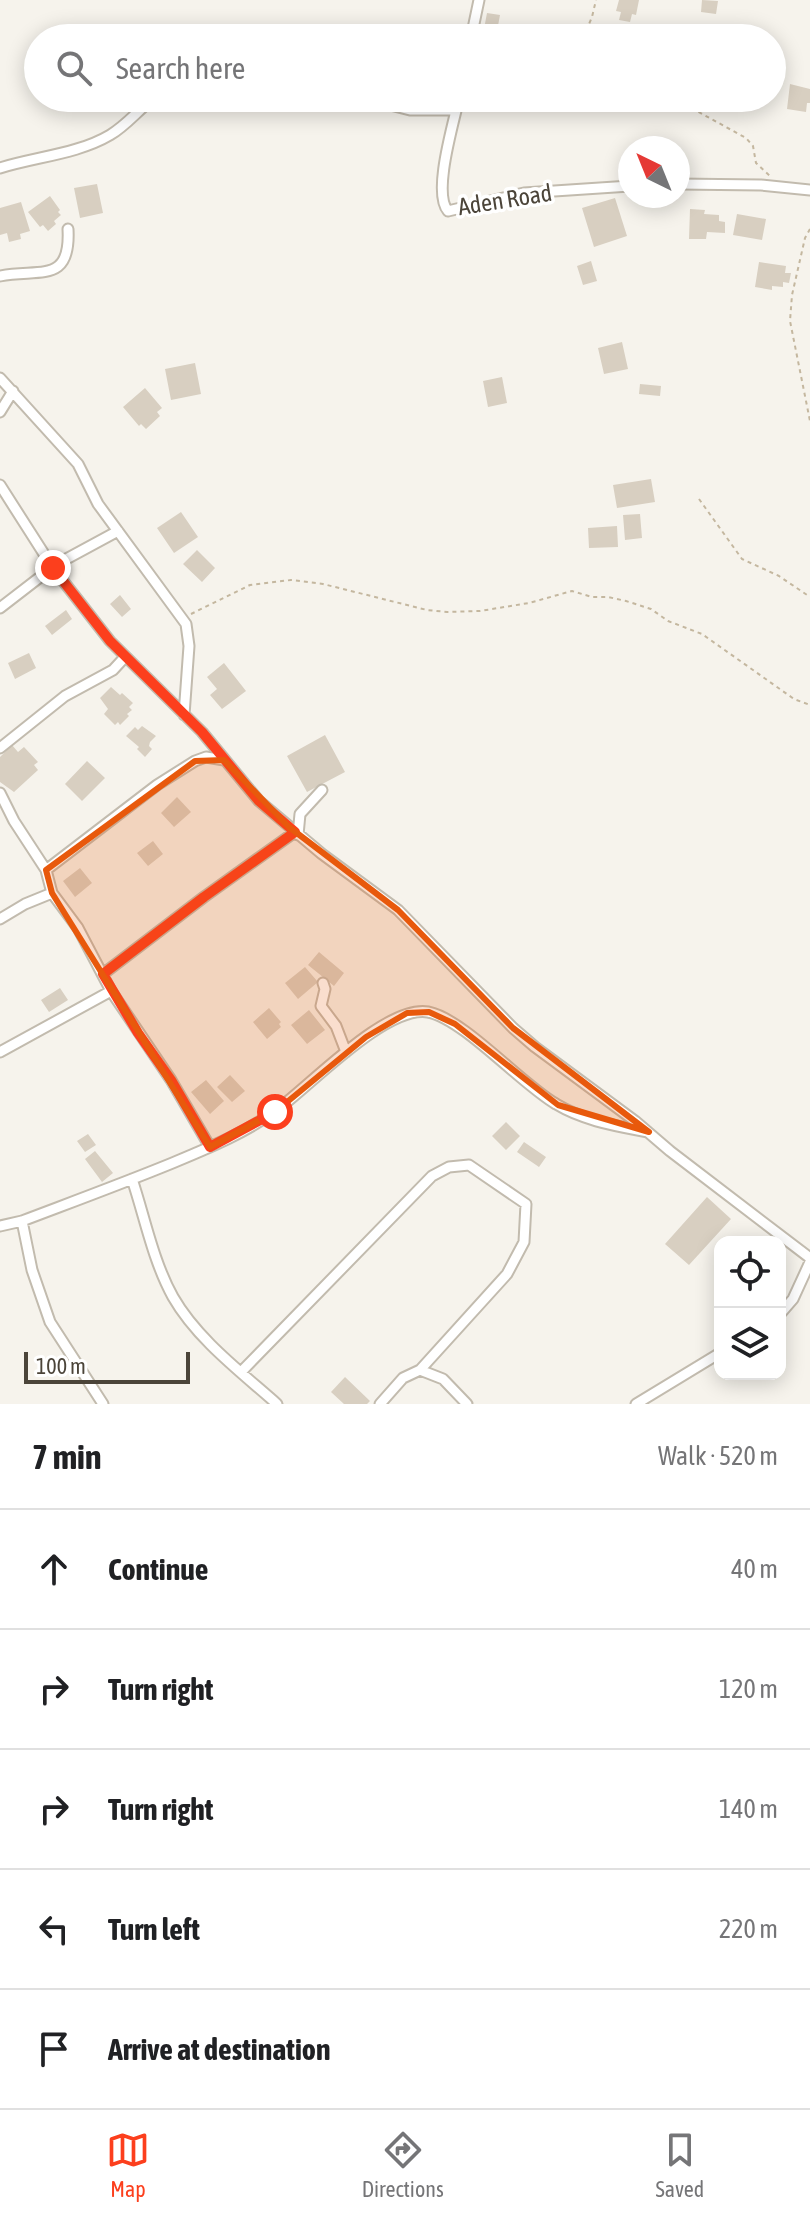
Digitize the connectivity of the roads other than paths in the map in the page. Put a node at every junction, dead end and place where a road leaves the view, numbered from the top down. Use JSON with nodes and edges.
{"nodes":[{"id":1,"x":479,"y":0,"type":"edge"},
{"id":2,"x":474,"y":24,"type":"edge"},
{"id":3,"x":139,"y":112,"type":"edge"},
{"id":4,"x":456,"y":112,"type":"edge"},
{"id":5,"x":0,"y":168,"type":"edge"},
{"id":6,"x":690,"y":184,"type":"edge"},
{"id":7,"x":618,"y":187,"type":"edge"},
{"id":8,"x":810,"y":190,"type":"edge"},
{"id":9,"x":68,"y":229,"type":"dead end"},
{"id":10,"x":0,"y":276,"type":"edge"},
{"id":11,"x":0,"y":378,"type":"edge"},
{"id":12,"x":13,"y":391,"type":"junction"},
{"id":13,"x":0,"y":412,"type":"edge"},
{"id":14,"x":0,"y":485,"type":"edge"},
{"id":15,"x":118,"y":531,"type":"junction"},
{"id":16,"x":53,"y":568,"type":"junction"},
{"id":17,"x":0,"y":608,"type":"edge"},
{"id":18,"x":125,"y":657,"type":"junction"},
{"id":19,"x":184,"y":715,"type":"junction"},
{"id":20,"x":0,"y":748,"type":"edge"},
{"id":21,"x":224,"y":760,"type":"junction"},
{"id":22,"x":322,"y":790,"type":"dead end"},
{"id":23,"x":0,"y":793,"type":"edge"},
{"id":24,"x":297,"y":834,"type":"junction"},
{"id":25,"x":46,"y":870,"type":"junction"},
{"id":26,"x":52,"y":893,"type":"junction"},
{"id":27,"x":0,"y":919,"type":"edge"},
{"id":28,"x":103,"y":974,"type":"junction"},
{"id":29,"x":323,"y":983,"type":"dead end"},
{"id":30,"x":111,"y":991,"type":"junction"},
{"id":31,"x":0,"y":1052,"type":"edge"},
{"id":32,"x":346,"y":1052,"type":"junction"},
{"id":33,"x":649,"y":1132,"type":"junction"},
{"id":34,"x":210,"y":1147,"type":"junction"},
{"id":35,"x":132,"y":1179,"type":"junction"},
{"id":36,"x":22,"y":1221,"type":"junction"},
{"id":37,"x":0,"y":1226,"type":"edge"},
{"id":38,"x":810,"y":1260,"type":"edge"},
{"id":39,"x":785,"y":1308,"type":"edge"},
{"id":40,"x":714,"y":1357,"type":"edge"},
{"id":41,"x":420,"y":1370,"type":"junction"},
{"id":42,"x":241,"y":1372,"type":"junction"},
{"id":43,"x":103,"y":1404,"type":"edge"},
{"id":44,"x":277,"y":1404,"type":"edge"},
{"id":45,"x":380,"y":1404,"type":"edge"},
{"id":46,"x":467,"y":1404,"type":"edge"},
{"id":47,"x":636,"y":1404,"type":"edge"}],
"edges":[{"from":1,"to":2,"type":"street"},
{"from":3,"to":5,"type":"street"},
{"from":4,"to":7,"type":"street","name":"Aden Road"},
{"from":6,"to":8,"type":"street"},
{"from":9,"to":10,"type":"street"},
{"from":11,"to":12,"type":"street"},
{"from":12,"to":13,"type":"street"},
{"from":12,"to":15,"type":"street"},
{"from":14,"to":16,"type":"street"},
{"from":15,"to":16,"type":"street"},
{"from":15,"to":19,"type":"street"},
{"from":16,"to":17,"type":"street"},
{"from":16,"to":18,"type":"street"},
{"from":18,"to":19,"type":"street"},
{"from":18,"to":20,"type":"street"},
{"from":19,"to":21,"type":"street"},
{"from":21,"to":24,"type":"street"},
{"from":21,"to":25,"type":"street"},
{"from":22,"to":24,"type":"street"},
{"from":23,"to":25,"type":"street"},
{"from":24,"to":28,"type":"street"},
{"from":24,"to":33,"type":"street"},
{"from":25,"to":26,"type":"street"},
{"from":26,"to":27,"type":"street"},
{"from":26,"to":28,"type":"street"},
{"from":28,"to":30,"type":"street"},
{"from":29,"to":32,"type":"street"},
{"from":30,"to":31,"type":"street"},
{"from":30,"to":34,"type":"street"},
{"from":32,"to":33,"type":"street"},
{"from":32,"to":34,"type":"street"},
{"from":33,"to":38,"type":"street"},
{"from":34,"to":35,"type":"street"},
{"from":35,"to":36,"type":"street"},
{"from":35,"to":42,"type":"street"},
{"from":36,"to":37,"type":"street"},
{"from":36,"to":43,"type":"street"},
{"from":38,"to":39,"type":"street"},
{"from":40,"to":47,"type":"street"},
{"from":41,"to":42,"type":"street"},
{"from":41,"to":45,"type":"street"},
{"from":41,"to":46,"type":"street"},
{"from":42,"to":44,"type":"street"}]}
